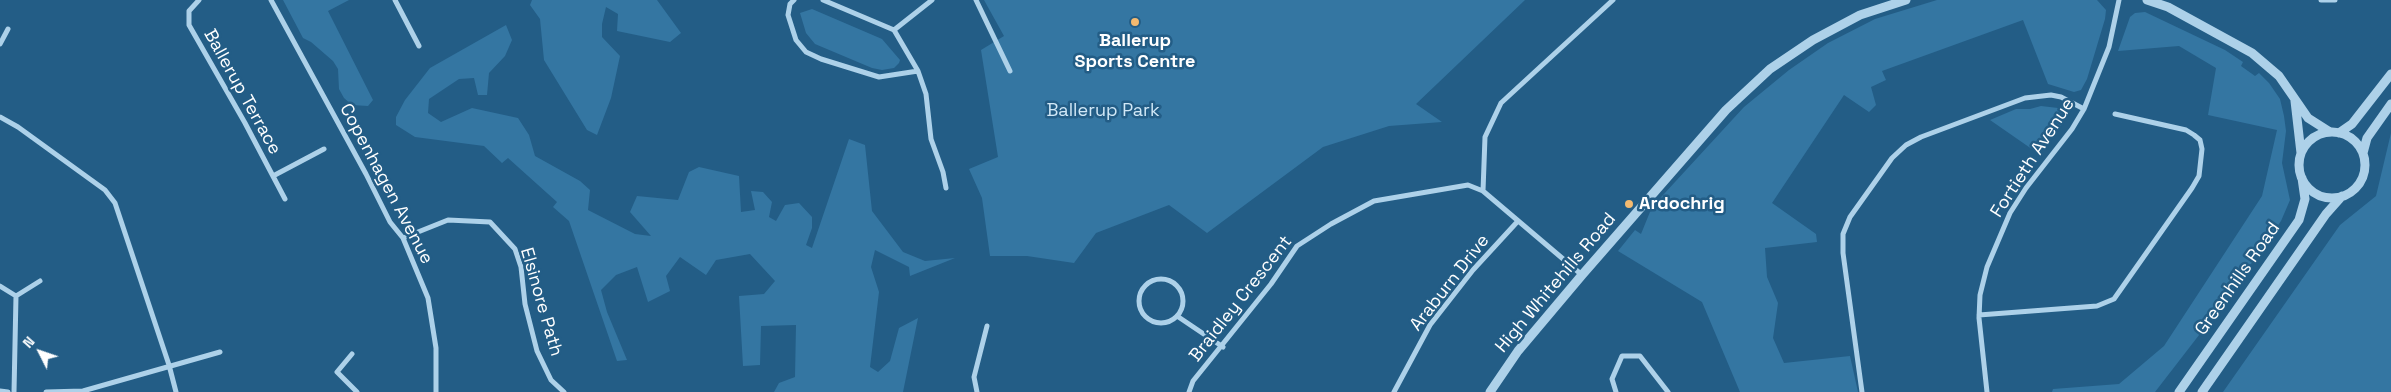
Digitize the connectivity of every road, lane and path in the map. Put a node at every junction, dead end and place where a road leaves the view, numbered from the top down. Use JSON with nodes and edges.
{"nodes":[{"id":1,"x":199,"y":0,"type":"edge"},
{"id":2,"x":271,"y":0,"type":"edge"},
{"id":3,"x":395,"y":0,"type":"edge"},
{"id":4,"x":794,"y":0,"type":"edge"},
{"id":5,"x":823,"y":0,"type":"edge"},
{"id":6,"x":932,"y":0,"type":"edge"},
{"id":7,"x":976,"y":0,"type":"edge"},
{"id":8,"x":1613,"y":0,"type":"edge"},
{"id":9,"x":1906,"y":0,"type":"edge"},
{"id":10,"x":2119,"y":0,"type":"edge"},
{"id":11,"x":2147,"y":0,"type":"edge"},
{"id":12,"x":2321,"y":0,"type":"edge"},
{"id":13,"x":2334,"y":0,"type":"edge"},
{"id":14,"x":8,"y":29,"type":"dead end"},
{"id":15,"x":894,"y":30,"type":"junction"},
{"id":16,"x":0,"y":44,"type":"edge"},
{"id":17,"x":420,"y":46,"type":"dead end"},
{"id":18,"x":918,"y":70,"type":"junction"},
{"id":19,"x":1010,"y":71,"type":"dead end"},
{"id":20,"x":2391,"y":74,"type":"edge"},
{"id":21,"x":2295,"y":101,"type":"junction"},
{"id":22,"x":2391,"y":104,"type":"edge"},
{"id":23,"x":2084,"y":108,"type":"junction"},
{"id":24,"x":2115,"y":114,"type":"dead end"},
{"id":25,"x":0,"y":117,"type":"edge"},
{"id":26,"x":2334,"y":132,"type":"junction"},
{"id":27,"x":324,"y":149,"type":"dead end"},
{"id":28,"x":2302,"y":153,"type":"junction"},
{"id":29,"x":2363,"y":153,"type":"junction"},
{"id":30,"x":273,"y":176,"type":"junction"},
{"id":31,"x":2302,"y":178,"type":"junction"},
{"id":32,"x":946,"y":188,"type":"dead end"},
{"id":33,"x":1483,"y":191,"type":"junction"},
{"id":34,"x":2342,"y":196,"type":"junction"},
{"id":35,"x":285,"y":199,"type":"dead end"},
{"id":36,"x":1518,"y":221,"type":"junction"},
{"id":37,"x":403,"y":238,"type":"junction"},
{"id":38,"x":1582,"y":275,"type":"junction"},
{"id":39,"x":40,"y":281,"type":"dead end"},
{"id":40,"x":0,"y":286,"type":"edge"},
{"id":41,"x":16,"y":296,"type":"junction"},
{"id":42,"x":1979,"y":315,"type":"junction"},
{"id":43,"x":1177,"y":316,"type":"junction"},
{"id":44,"x":987,"y":326,"type":"dead end"},
{"id":45,"x":1223,"y":347,"type":"junction"},
{"id":46,"x":220,"y":352,"type":"dead end"},
{"id":47,"x":352,"y":354,"type":"dead end"},
{"id":48,"x":169,"y":365,"type":"junction"},
{"id":49,"x":0,"y":390,"type":"edge"},
{"id":50,"x":8,"y":392,"type":"edge"},
{"id":51,"x":14,"y":392,"type":"edge"},
{"id":52,"x":46,"y":392,"type":"edge"},
{"id":53,"x":176,"y":392,"type":"edge"},
{"id":54,"x":357,"y":392,"type":"edge"},
{"id":55,"x":436,"y":392,"type":"edge"},
{"id":56,"x":564,"y":392,"type":"edge"},
{"id":57,"x":977,"y":392,"type":"edge"},
{"id":58,"x":1189,"y":392,"type":"edge"},
{"id":59,"x":1394,"y":392,"type":"edge"},
{"id":60,"x":1490,"y":392,"type":"edge"},
{"id":61,"x":1616,"y":392,"type":"edge"},
{"id":62,"x":1668,"y":392,"type":"edge"},
{"id":63,"x":1862,"y":392,"type":"edge"},
{"id":64,"x":1987,"y":392,"type":"edge"},
{"id":65,"x":2178,"y":392,"type":"edge"},
{"id":66,"x":2202,"y":392,"type":"edge"}],
"edges":[{"from":1,"to":30,"type":"street","name":"Ballerup Terrace"},
{"from":2,"to":37,"type":"street","name":"Copenhagen Avenue"},
{"from":3,"to":17,"type":"street"},
{"from":4,"to":18,"type":"street"},
{"from":5,"to":15,"type":"street"},
{"from":6,"to":15,"type":"street"},
{"from":7,"to":19,"type":"street"},
{"from":8,"to":33,"type":"street"},
{"from":9,"to":38,"type":"street","name":"High Whitehills Road"},
{"from":10,"to":23,"type":"street","name":"Fortieth Avenue"},
{"from":11,"to":21,"type":"street"},
{"from":12,"to":13,"type":"street"},
{"from":14,"to":16,"type":"street"},
{"from":15,"to":18,"type":"street"},
{"from":18,"to":32,"type":"street"},
{"from":20,"to":26,"type":"street"},
{"from":21,"to":26,"type":"street"},
{"from":21,"to":28,"type":"street"},
{"from":22,"to":29,"type":"street"},
{"from":23,"to":42,"type":"street","name":"Fortieth Avenue"},
{"from":23,"to":63,"type":"street"},
{"from":24,"to":42,"type":"street"},
{"from":25,"to":48,"type":"street"},
{"from":26,"to":28,"type":"street"},
{"from":26,"to":29,"type":"street"},
{"from":27,"to":30,"type":"street"},
{"from":28,"to":31,"type":"street"},
{"from":29,"to":34,"type":"street"},
{"from":30,"to":35,"type":"street","name":"Ballerup Terrace"},
{"from":31,"to":34,"type":"street"},
{"from":31,"to":65,"type":"street","name":"Greenhills Road"},
{"from":33,"to":36,"type":"street","name":"Braidley Crescent"},
{"from":33,"to":45,"type":"street","name":"Braidley Crescent"},
{"from":34,"to":66,"type":"street","name":"Greenhills Road"},
{"from":36,"to":38,"type":"street","name":"Braidley Crescent"},
{"from":36,"to":59,"type":"street","name":"Araburn Drive"},
{"from":37,"to":55,"type":"street","name":"Copenhagen Avenue"},
{"from":37,"to":56,"type":"street","name":"Elsinore Path"},
{"from":38,"to":60,"type":"street","name":"High Whitehills Road"},
{"from":39,"to":41,"type":"street"},
{"from":40,"to":41,"type":"street"},
{"from":41,"to":51,"type":"street"},
{"from":42,"to":64,"type":"street","name":"Fortieth Avenue"},
{"from":43,"to":43,"type":"street"},
{"from":43,"to":45,"type":"street"},
{"from":44,"to":57,"type":"street"},
{"from":45,"to":58,"type":"street","name":"Braidley Crescent"},
{"from":46,"to":48,"type":"street"},
{"from":47,"to":54,"type":"street"},
{"from":48,"to":52,"type":"street"},
{"from":48,"to":53,"type":"street"},
{"from":49,"to":50,"type":"street"},
{"from":61,"to":62,"type":"street"}]}
